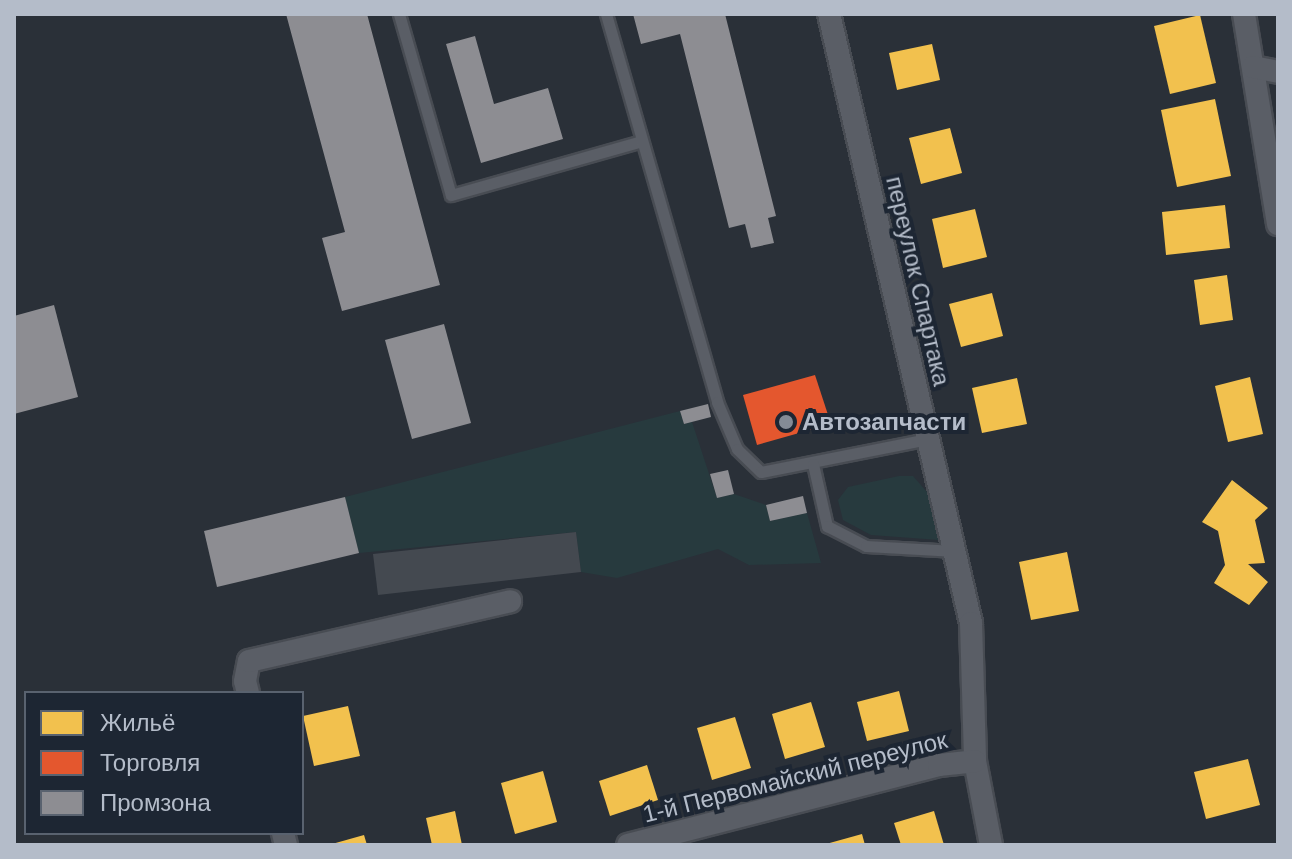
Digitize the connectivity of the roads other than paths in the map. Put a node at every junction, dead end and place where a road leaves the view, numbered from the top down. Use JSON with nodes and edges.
{"nodes":[{"id":1,"x":399,"y":14,"type":"edge"},
{"id":2,"x":606,"y":14,"type":"edge"},
{"id":3,"x":829,"y":14,"type":"edge"},
{"id":4,"x":1244,"y":14,"type":"edge"},
{"id":5,"x":1253,"y":67,"type":"junction"},
{"id":6,"x":1278,"y":72,"type":"edge"},
{"id":7,"x":642,"y":141,"type":"junction"},
{"id":8,"x":1278,"y":224,"type":"edge"},
{"id":9,"x":928,"y":439,"type":"junction"},
{"id":10,"x":813,"y":464,"type":"junction"},
{"id":11,"x":955,"y":551,"type":"junction"},
{"id":12,"x":510,"y":601,"type":"dead end"},
{"id":13,"x":248,"y":691,"type":"edge"},
{"id":14,"x":975,"y":761,"type":"junction"},
{"id":15,"x":628,"y":845,"type":"edge"},
{"id":16,"x":991,"y":845,"type":"edge"}],
"edges":[{"from":1,"to":7,"type":"lane"},
{"from":2,"to":7,"type":"lane"},
{"from":3,"to":9,"type":"street","name":"переулок Спартака"},
{"from":4,"to":5,"type":"street"},
{"from":5,"to":6,"type":"street"},
{"from":5,"to":8,"type":"street"},
{"from":7,"to":10,"type":"lane"},
{"from":9,"to":10,"type":"lane"},
{"from":9,"to":11,"type":"street","name":"переулок Спартака"},
{"from":10,"to":11,"type":"lane"},
{"from":11,"to":14,"type":"street","name":"переулок Спартака"},
{"from":12,"to":13,"type":"street"},
{"from":14,"to":15,"type":"street","name":"1-й Первомайский переулок"},
{"from":14,"to":16,"type":"street","name":"переулок Спартака"}]}
